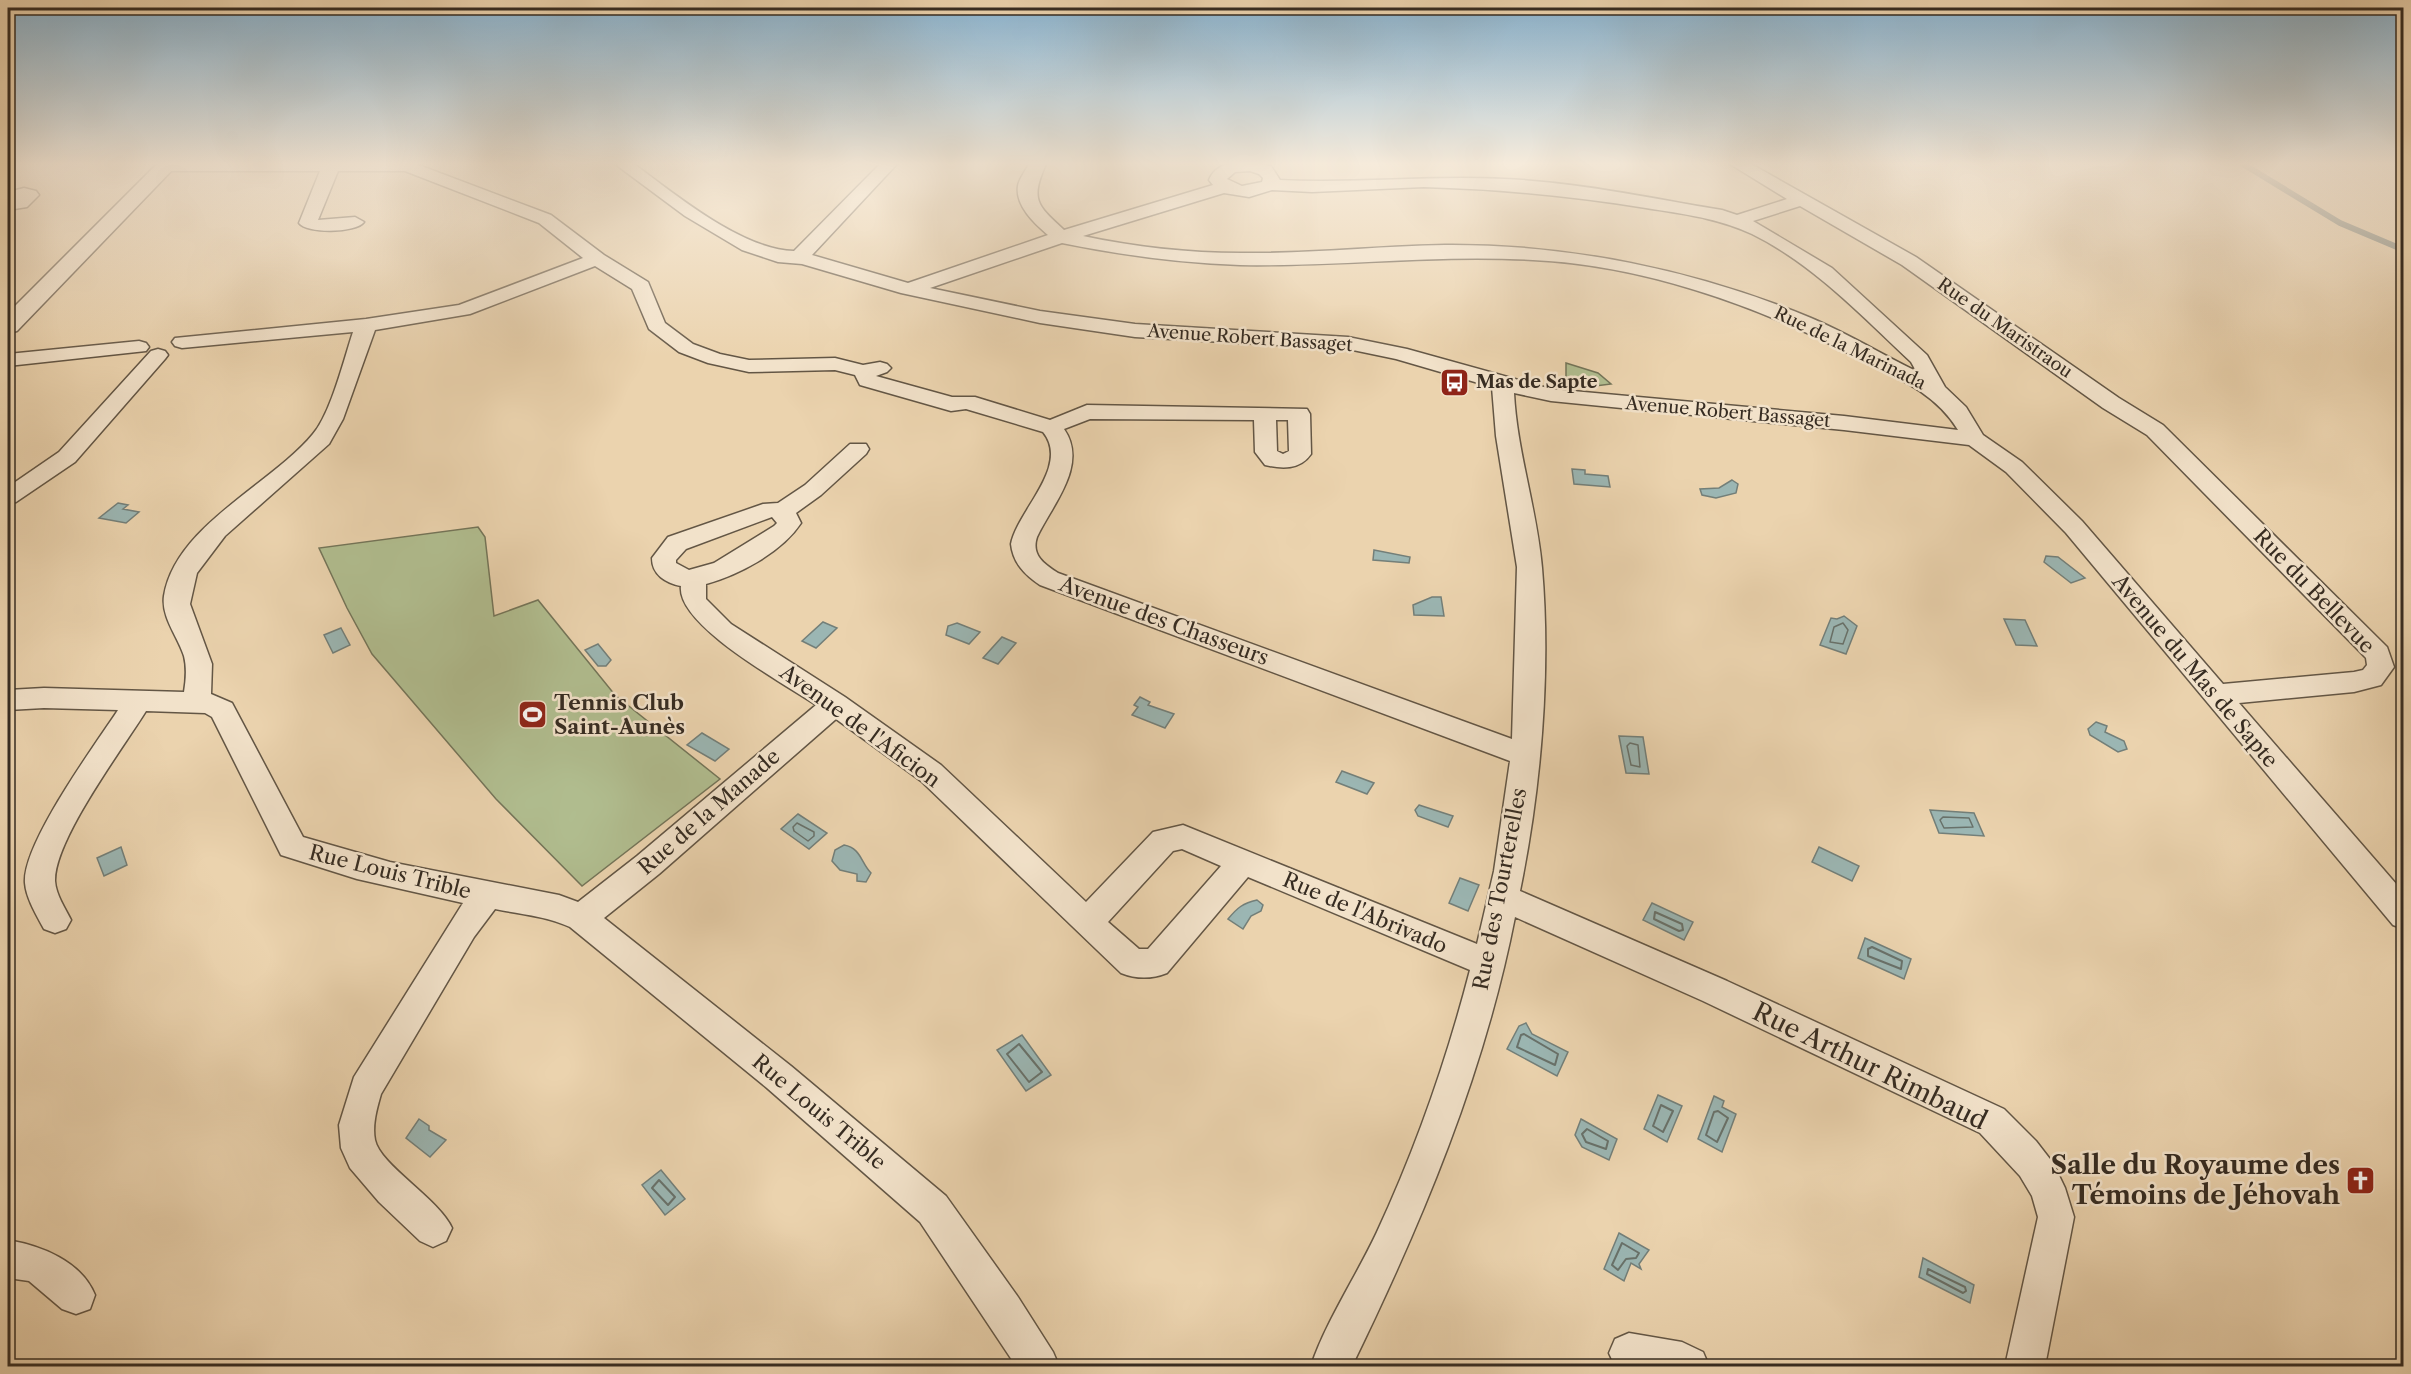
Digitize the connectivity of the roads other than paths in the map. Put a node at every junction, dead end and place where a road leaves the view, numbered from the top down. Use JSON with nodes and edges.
{"nodes":[{"id":1,"x":104,"y":228,"type":"edge"},
{"id":2,"x":557,"y":228,"type":"edge"},
{"id":3,"x":718,"y":228,"type":"edge"},
{"id":4,"x":826,"y":228,"type":"edge"},
{"id":5,"x":1051,"y":228,"type":"edge"},
{"id":6,"x":1090,"y":228,"type":"edge"},
{"id":7,"x":1754,"y":228,"type":"edge"},
{"id":8,"x":1853,"y":228,"type":"edge"},
{"id":9,"x":1061,"y":237,"type":"junction"},
{"id":10,"x":799,"y":256,"type":"junction"},
{"id":11,"x":597,"y":259,"type":"junction"},
{"id":12,"x":908,"y":289,"type":"junction"},
{"id":13,"x":366,"y":325,"type":"junction"},
{"id":14,"x":8,"y":326,"type":"edge"},
{"id":15,"x":1900,"y":342,"type":"junction"},
{"id":16,"x":161,"y":343,"type":"junction"},
{"id":17,"x":1871,"y":357,"type":"junction"},
{"id":18,"x":8,"y":360,"type":"edge"},
{"id":19,"x":1503,"y":386,"type":"junction"},
{"id":20,"x":1936,"y":390,"type":"junction"},
{"id":21,"x":1266,"y":414,"type":"dead end"},
{"id":22,"x":2144,"y":423,"type":"joint"},
{"id":23,"x":1051,"y":427,"type":"junction"},
{"id":24,"x":1975,"y":439,"type":"junction"},
{"id":25,"x":858,"y":449,"type":"dead end"},
{"id":26,"x":8,"y":497,"type":"edge"},
{"id":27,"x":782,"y":511,"type":"junction"},
{"id":28,"x":694,"y":580,"type":"junction"},
{"id":29,"x":2215,"y":696,"type":"junction"},
{"id":30,"x":8,"y":700,"type":"edge"},
{"id":31,"x":197,"y":700,"type":"junction"},
{"id":32,"x":138,"y":702,"type":"junction"},
{"id":33,"x":835,"y":704,"type":"junction"},
{"id":34,"x":1525,"y":755,"type":"junction"},
{"id":35,"x":1243,"y":862,"type":"junction"},
{"id":36,"x":487,"y":895,"type":"junction"},
{"id":37,"x":1503,"y":897,"type":"junction"},
{"id":38,"x":2403,"y":916,"type":"edge"},
{"id":39,"x":581,"y":918,"type":"junction"},
{"id":40,"x":55,"y":920,"type":"dead end"},
{"id":41,"x":1087,"y":923,"type":"junction"},
{"id":42,"x":1488,"y":963,"type":"junction"},
{"id":43,"x":433,"y":1228,"type":"dead end"},
{"id":44,"x":8,"y":1259,"type":"edge"},
{"id":45,"x":76,"y":1295,"type":"dead end"},
{"id":46,"x":1629,"y":1353,"type":"dead end"},
{"id":47,"x":1039,"y":1366,"type":"edge"},
{"id":48,"x":1331,"y":1366,"type":"edge"},
{"id":49,"x":1689,"y":1366,"type":"edge"},
{"id":50,"x":2025,"y":1366,"type":"edge"}],
"edges":[{"from":1,"to":14,"type":"street"},
{"from":2,"to":11,"type":"street"},
{"from":3,"to":10,"type":"street","name":"Avenue Robert Bassaget"},
{"from":4,"to":10,"type":"street"},
{"from":5,"to":9,"type":"street"},
{"from":6,"to":9,"type":"street"},
{"from":7,"to":15,"type":"street"},
{"from":8,"to":22,"type":"street","name":"Rue du Maristraou"},
{"from":9,"to":12,"type":"street"},
{"from":9,"to":17,"type":"street","name":"Rue de la Marinada"},
{"from":10,"to":12,"type":"street","name":"Avenue Robert Bassaget"},
{"from":11,"to":13,"type":"street"},
{"from":11,"to":23,"type":"street"},
{"from":12,"to":19,"type":"street","name":"Avenue Robert Bassaget"},
{"from":13,"to":16,"type":"street"},
{"from":13,"to":31,"type":"street"},
{"from":15,"to":17,"type":"street"},
{"from":15,"to":20,"type":"street"},
{"from":16,"to":18,"type":"street"},
{"from":16,"to":26,"type":"street"},
{"from":17,"to":20,"type":"street","name":"Rue de la Marinada"},
{"from":19,"to":24,"type":"street","name":"Avenue Robert Bassaget"},
{"from":19,"to":34,"type":"street","name":"Rue des Tourterelles"},
{"from":20,"to":24,"type":"street","name":"Rue de la Marinada"},
{"from":21,"to":23,"type":"street"},
{"from":22,"to":29,"type":"street","name":"Rue du Bellevue"},
{"from":23,"to":34,"type":"street","name":"Avenue des Chasseurs"},
{"from":24,"to":29,"type":"street","name":"Avenue du Mas de Sapte"},
{"from":25,"to":27,"type":"street"},
{"from":27,"to":28,"type":"street"},
{"from":27,"to":28,"type":"street"},
{"from":28,"to":33,"type":"street","name":"Avenue de l'Aficion"},
{"from":29,"to":38,"type":"street","name":"Avenue du Mas de Sapte"},
{"from":30,"to":32,"type":"street"},
{"from":31,"to":32,"type":"street"},
{"from":31,"to":36,"type":"street","name":"Rue Louis Trible"},
{"from":32,"to":40,"type":"street"},
{"from":33,"to":39,"type":"street","name":"Rue de la Manade"},
{"from":33,"to":41,"type":"street","name":"Avenue de l'Aficion"},
{"from":34,"to":37,"type":"street","name":"Rue des Tourterelles"},
{"from":35,"to":41,"type":"street","name":"Rue de l'Abrivado"},
{"from":35,"to":41,"type":"street","name":"Avenue de l'Aficion"},
{"from":35,"to":42,"type":"street","name":"Rue de l'Abrivado"},
{"from":36,"to":39,"type":"street","name":"Rue Louis Trible"},
{"from":36,"to":43,"type":"street"},
{"from":37,"to":42,"type":"street","name":"Rue des Tourterelles"},
{"from":37,"to":50,"type":"street","name":"Rue Arthur Rimbaud"},
{"from":39,"to":47,"type":"street","name":"Rue Louis Trible"},
{"from":42,"to":48,"type":"street","name":"Rue des Tourterelles"},
{"from":44,"to":45,"type":"street"},
{"from":46,"to":49,"type":"street"}]}
